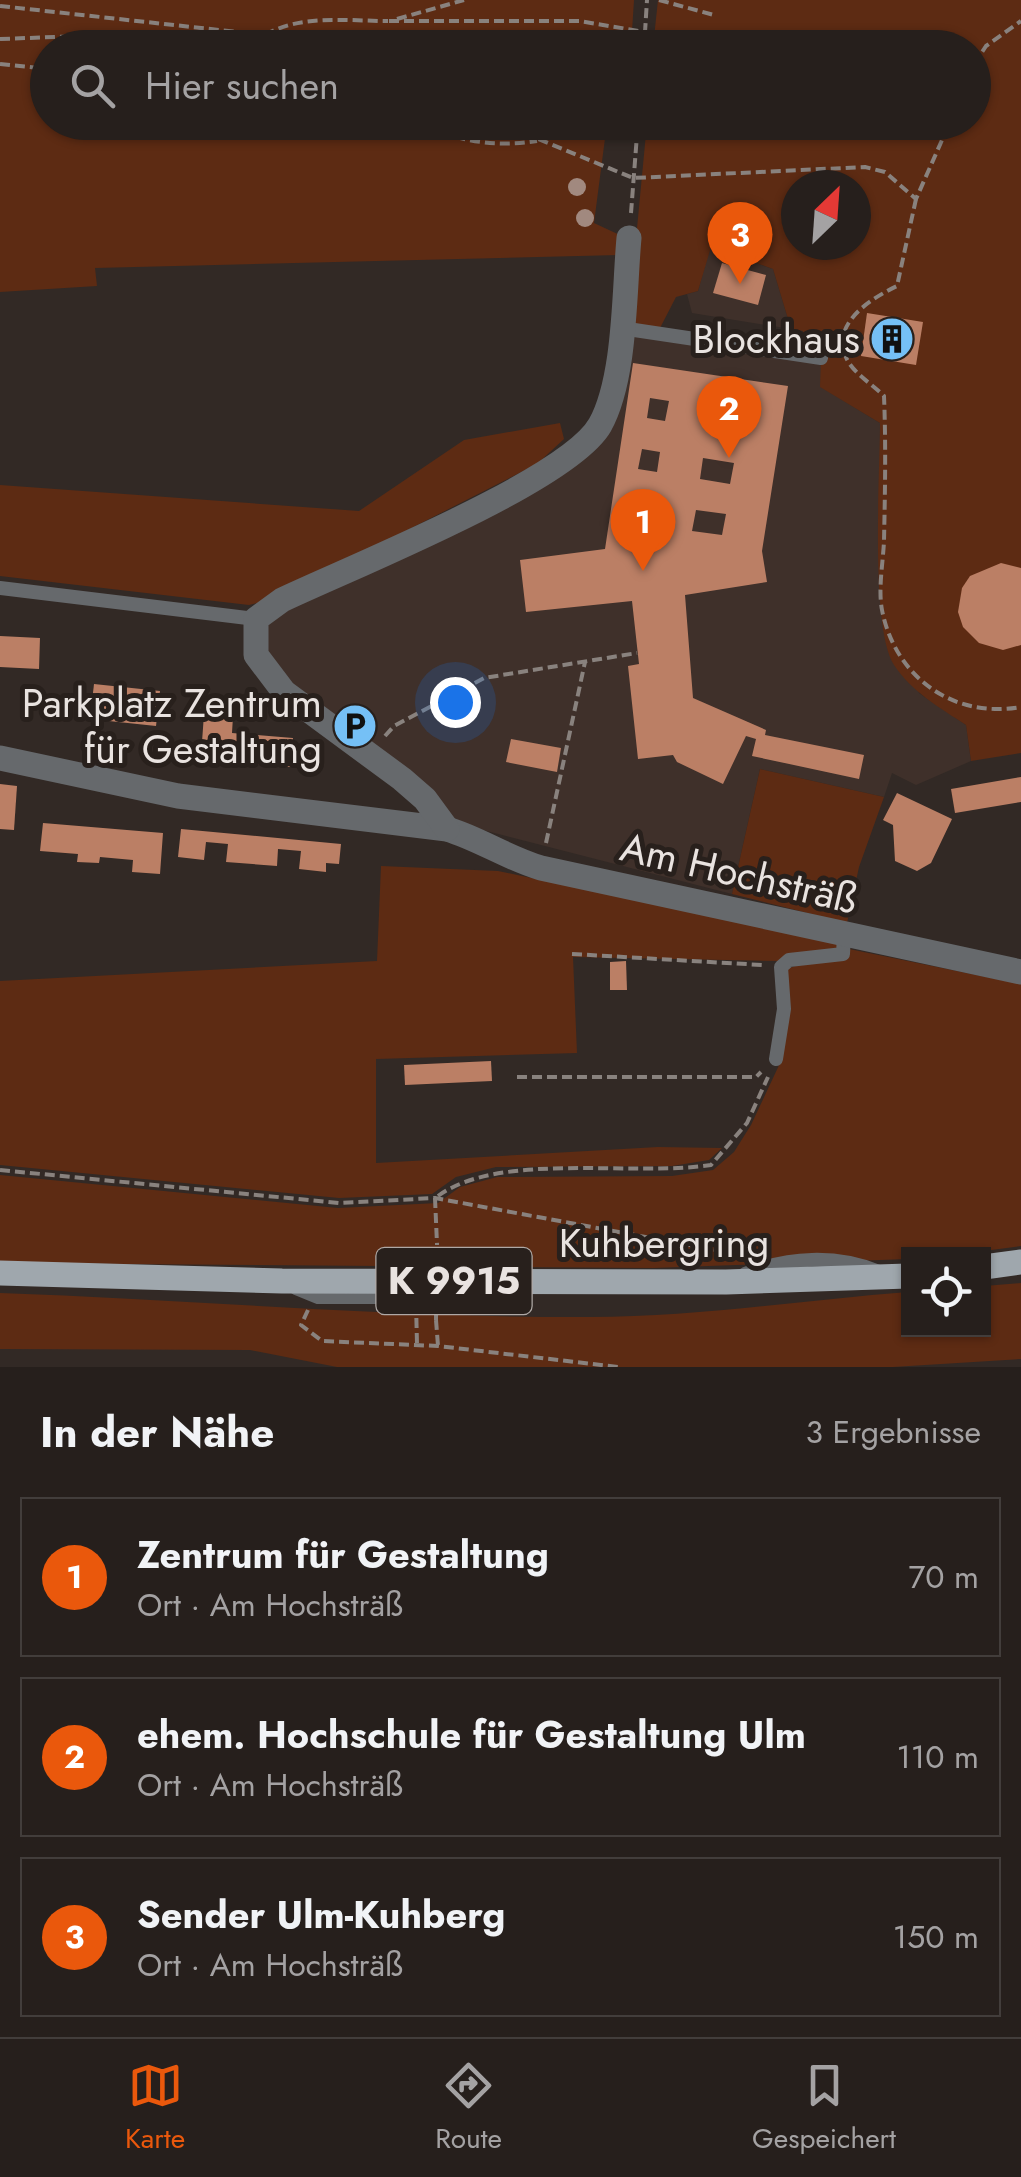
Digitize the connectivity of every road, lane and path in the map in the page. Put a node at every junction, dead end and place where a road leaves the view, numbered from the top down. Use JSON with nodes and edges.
{"nodes":[{"id":1,"x":464,"y":0,"type":"edge"},
{"id":2,"x":647,"y":0,"type":"edge"},
{"id":3,"x":659,"y":0,"type":"edge"},
{"id":4,"x":0,"y":6,"type":"edge"},
{"id":5,"x":714,"y":14,"type":"dead end"},
{"id":6,"x":1021,"y":21,"type":"edge"},
{"id":7,"x":389,"y":22,"type":"junction"},
{"id":8,"x":206,"y":30,"type":"edge"},
{"id":9,"x":274,"y":30,"type":"edge"},
{"id":10,"x":633,"y":30,"type":"edge"},
{"id":11,"x":645,"y":30,"type":"edge"},
{"id":12,"x":30,"y":38,"type":"edge"},
{"id":13,"x":0,"y":39,"type":"edge"},
{"id":14,"x":991,"y":42,"type":"edge"},
{"id":15,"x":0,"y":64,"type":"edge"},
{"id":16,"x":30,"y":67,"type":"edge"},
{"id":17,"x":461,"y":140,"type":"edge"},
{"id":18,"x":637,"y":140,"type":"edge"},
{"id":19,"x":942,"y":140,"type":"edge"},
{"id":20,"x":537,"y":141,"type":"joint"},
{"id":21,"x":634,"y":178,"type":"junction"},
{"id":22,"x":916,"y":199,"type":"junction"},
{"id":23,"x":629,"y":238,"type":"joint"},
{"id":24,"x":621,"y":328,"type":"junction"},
{"id":25,"x":821,"y":358,"type":"dead end"},
{"id":26,"x":0,"y":588,"type":"edge"},
{"id":27,"x":256,"y":619,"type":"junction"},
{"id":28,"x":638,"y":653,"type":"dead end"},
{"id":29,"x":585,"y":662,"type":"junction"},
{"id":30,"x":1021,"y":707,"type":"edge"},
{"id":31,"x":368,"y":756,"type":"junction"},
{"id":32,"x":0,"y":758,"type":"edge"},
{"id":33,"x":447,"y":829,"type":"junction"},
{"id":34,"x":541,"y":868,"type":"junction"},
{"id":35,"x":844,"y":936,"type":"junction"},
{"id":36,"x":572,"y":954,"type":"dead end"},
{"id":37,"x":782,"y":967,"type":"junction"},
{"id":38,"x":1021,"y":972,"type":"edge"},
{"id":39,"x":776,"y":1059,"type":"junction"},
{"id":40,"x":517,"y":1077,"type":"dead end"},
{"id":41,"x":0,"y":1170,"type":"edge"},
{"id":42,"x":435,"y":1198,"type":"junction"},
{"id":43,"x":739,"y":1254,"type":"dead end"},
{"id":44,"x":1021,"y":1262,"type":"edge"},
{"id":45,"x":991,"y":1266,"type":"edge"},
{"id":46,"x":0,"y":1272,"type":"edge"},
{"id":47,"x":901,"y":1277,"type":"edge"},
{"id":48,"x":407,"y":1291,"type":"junction"},
{"id":49,"x":313,"y":1302,"type":"dead end"},
{"id":50,"x":417,"y":1344,"type":"junction"},
{"id":51,"x":438,"y":1346,"type":"junction"},
{"id":52,"x":618,"y":1367,"type":"edge"}],
"edges":[{"from":1,"to":7,"type":"path"},
{"from":2,"to":11,"type":"path"},
{"from":3,"to":5,"type":"path"},
{"from":4,"to":8,"type":"path"},
{"from":6,"to":14,"type":"path"},
{"from":7,"to":9,"type":"path"},
{"from":7,"to":10,"type":"path"},
{"from":12,"to":13,"type":"path"},
{"from":15,"to":16,"type":"path"},
{"from":17,"to":20,"type":"path"},
{"from":18,"to":21,"type":"path"},
{"from":19,"to":22,"type":"path"},
{"from":20,"to":21,"type":"path"},
{"from":21,"to":22,"type":"path"},
{"from":21,"to":23,"type":"path"},
{"from":22,"to":30,"type":"path"},
{"from":23,"to":24,"type":"street"},
{"from":24,"to":25,"type":"lane"},
{"from":24,"to":27,"type":"street"},
{"from":26,"to":27,"type":"lane"},
{"from":27,"to":31,"type":"street","name":"Am Hochsträß"},
{"from":28,"to":29,"type":"path"},
{"from":29,"to":31,"type":"path"},
{"from":29,"to":34,"type":"path"},
{"from":31,"to":33,"type":"street","name":"Am Hochsträß"},
{"from":32,"to":33,"type":"street","name":"Am Hochsträß"},
{"from":33,"to":34,"type":"street","name":"Am Hochsträß"},
{"from":34,"to":35,"type":"street","name":"Am Hochsträß"},
{"from":35,"to":37,"type":"lane"},
{"from":35,"to":38,"type":"street","name":"Am Hochsträß"},
{"from":36,"to":37,"type":"path"},
{"from":37,"to":39,"type":"lane"},
{"from":39,"to":40,"type":"path"},
{"from":39,"to":42,"type":"path"},
{"from":41,"to":42,"type":"path"},
{"from":42,"to":43,"type":"path"},
{"from":42,"to":51,"type":"path","bridge":true},
{"from":44,"to":45,"type":"main road"},
{"from":46,"to":48,"type":"main road","name":"Kuhbergring","number":"K 9915"},
{"from":47,"to":48,"type":"main road","name":"Kuhbergring","number":"K 9915"},
{"from":48,"to":50,"type":"path"},
{"from":49,"to":50,"type":"path"},
{"from":50,"to":51,"type":"path"},
{"from":51,"to":52,"type":"path"}]}
